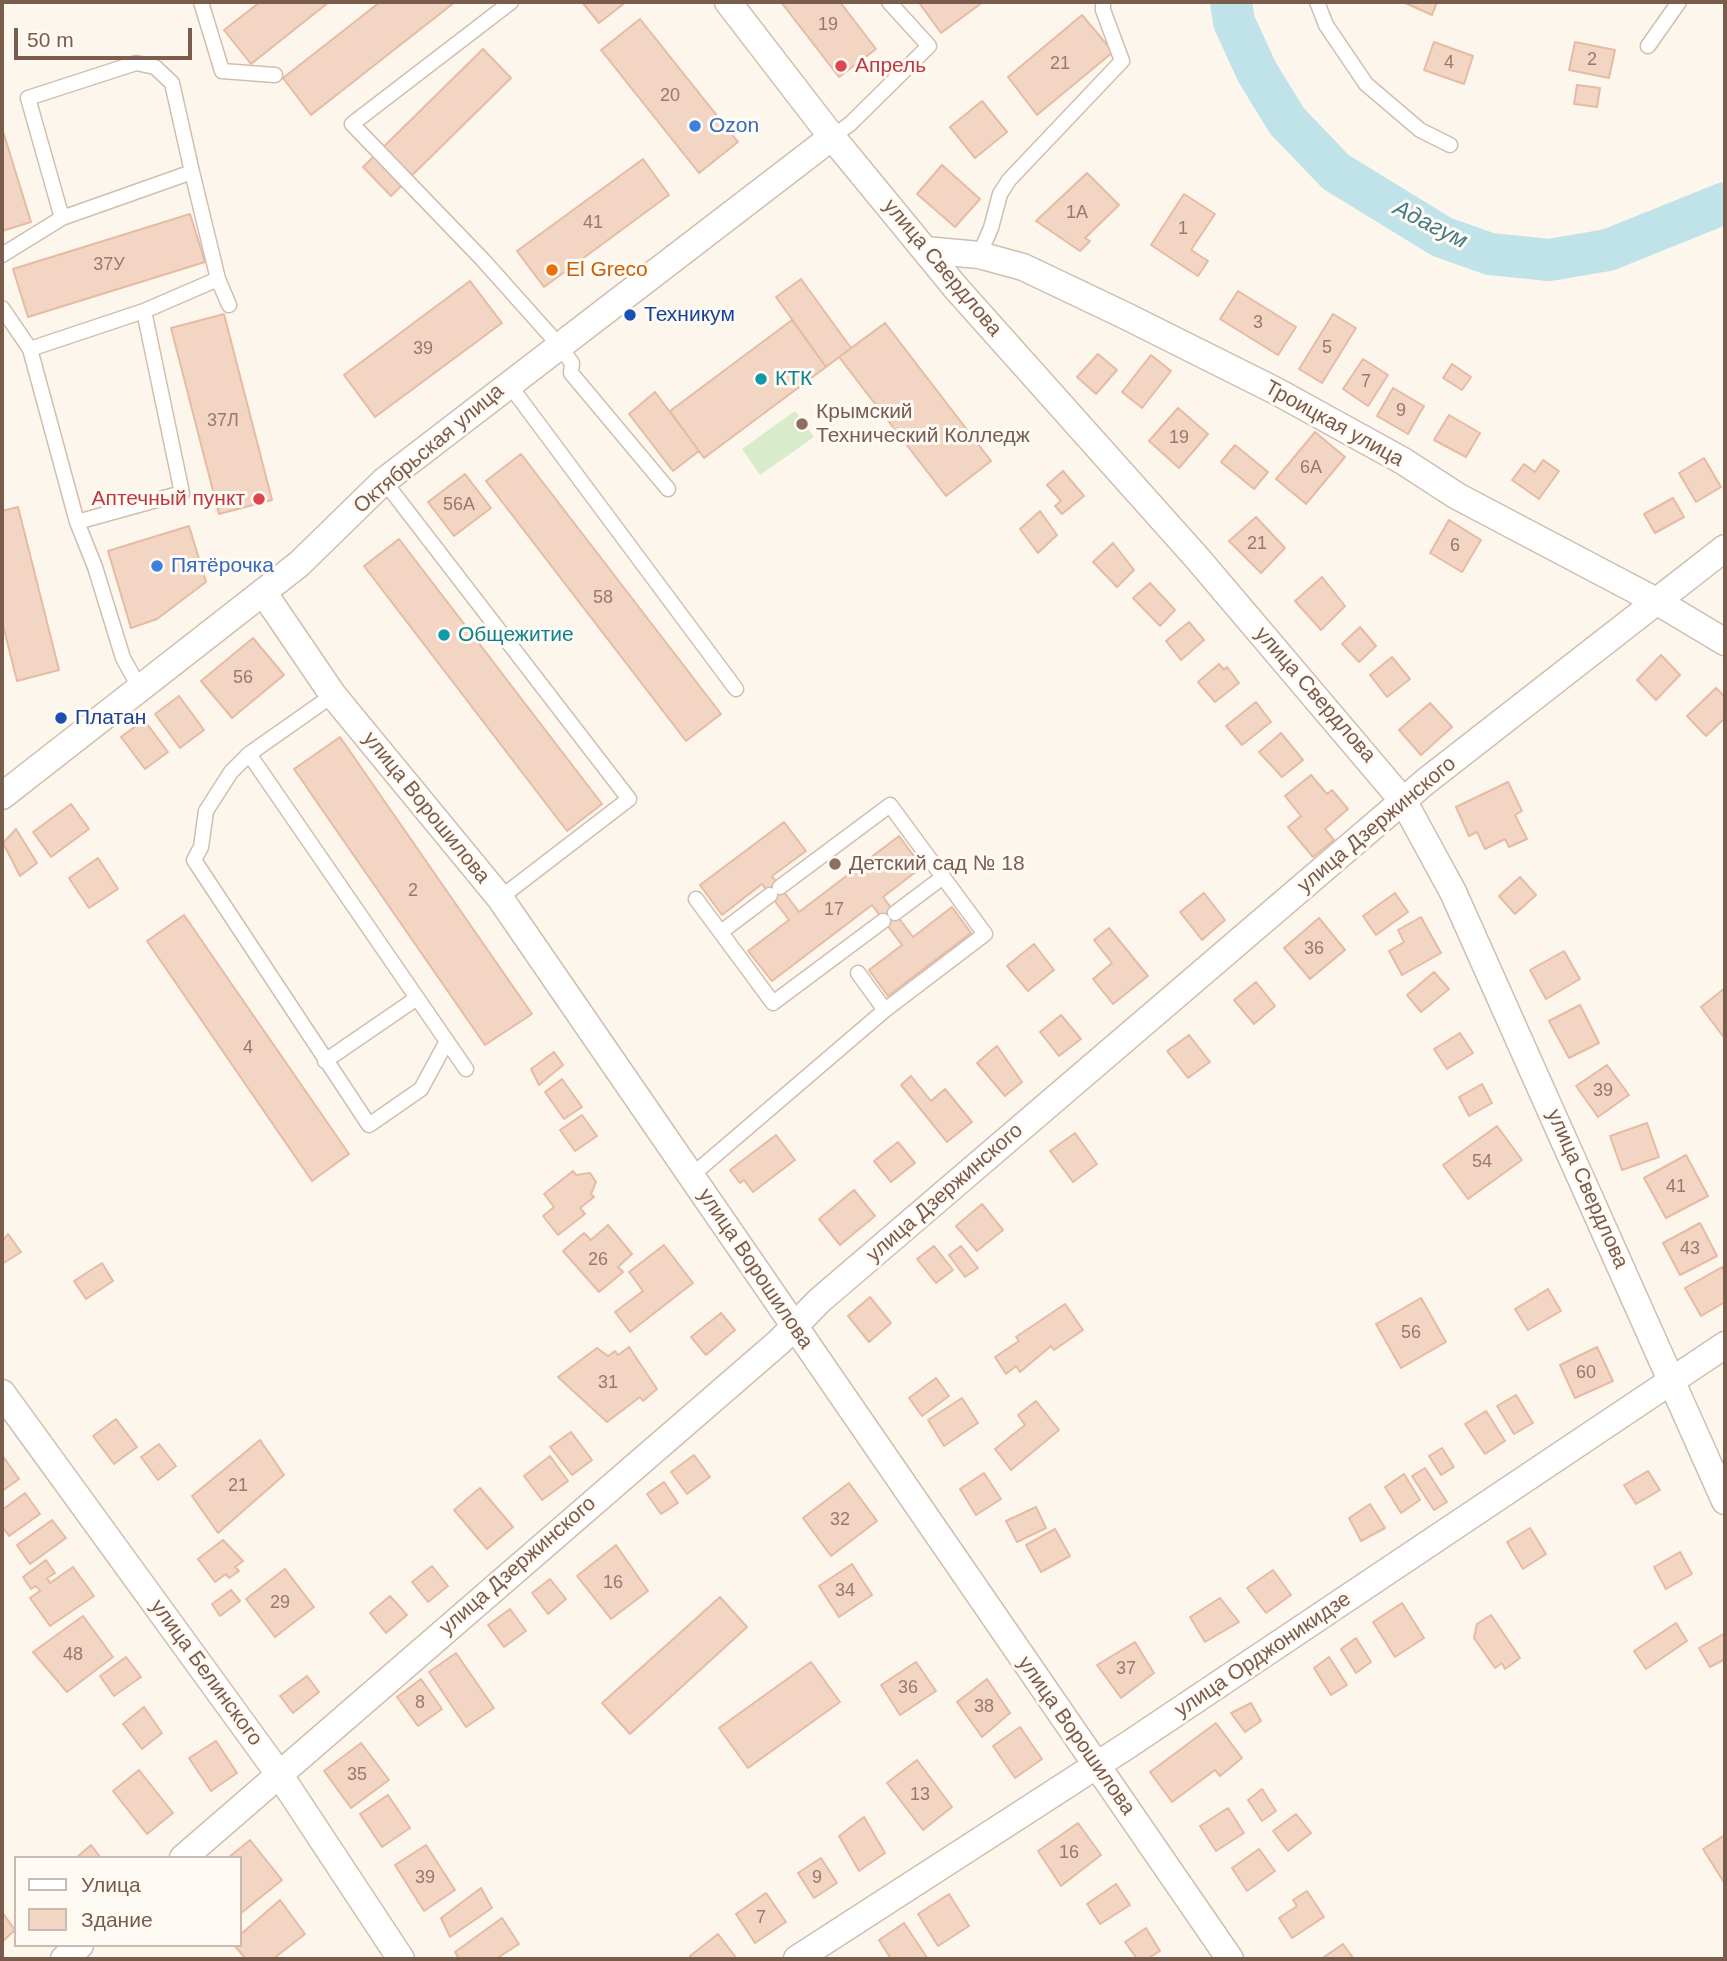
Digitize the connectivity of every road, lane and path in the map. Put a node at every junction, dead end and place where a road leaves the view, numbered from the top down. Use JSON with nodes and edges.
{"nodes":[{"id":1,"x":201,"y":2,"type":"edge"},
{"id":2,"x":511,"y":2,"type":"edge"},
{"id":3,"x":728,"y":2,"type":"edge"},
{"id":4,"x":889,"y":2,"type":"edge"},
{"id":5,"x":905,"y":2,"type":"edge"},
{"id":6,"x":1103,"y":2,"type":"edge"},
{"id":7,"x":1317,"y":2,"type":"edge"},
{"id":8,"x":1679,"y":2,"type":"edge"},
{"id":9,"x":901,"y":18,"type":"junction"},
{"id":10,"x":1648,"y":46,"type":"dead end"},
{"id":11,"x":275,"y":75,"type":"dead end"},
{"id":12,"x":832,"y":137,"type":"junction"},
{"id":13,"x":1450,"y":145,"type":"dead end"},
{"id":14,"x":191,"y":172,"type":"junction"},
{"id":15,"x":62,"y":218,"type":"junction"},
{"id":16,"x":925,"y":250,"type":"junction"},
{"id":17,"x":2,"y":255,"type":"edge"},
{"id":18,"x":979,"y":255,"type":"junction"},
{"id":19,"x":218,"y":279,"type":"junction"},
{"id":20,"x":229,"y":305,"type":"dead end"},
{"id":21,"x":2,"y":308,"type":"edge"},
{"id":22,"x":144,"y":311,"type":"junction"},
{"id":23,"x":558,"y":344,"type":"junction"},
{"id":24,"x":30,"y":349,"type":"junction"},
{"id":25,"x":508,"y":383,"type":"junction"},
{"id":26,"x":384,"y":481,"type":"junction"},
{"id":27,"x":668,"y":489,"type":"dead end"},
{"id":28,"x":77,"y":522,"type":"junction"},
{"id":29,"x":1725,"y":548,"type":"edge"},
{"id":30,"x":263,"y":593,"type":"junction"},
{"id":31,"x":1658,"y":602,"type":"junction"},
{"id":32,"x":1725,"y":642,"type":"edge"},
{"id":33,"x":139,"y":687,"type":"junction"},
{"id":34,"x":736,"y":689,"type":"dead end"},
{"id":35,"x":333,"y":695,"type":"junction"},
{"id":36,"x":249,"y":754,"type":"junction"},
{"id":37,"x":2,"y":796,"type":"edge"},
{"id":38,"x":1404,"y":802,"type":"junction"},
{"id":39,"x":943,"y":877,"type":"junction"},
{"id":40,"x":500,"y":898,"type":"junction"},
{"id":41,"x":696,"y":898,"type":"dead end"},
{"id":42,"x":721,"y":932,"type":"junction"},
{"id":43,"x":858,"y":973,"type":"dead end"},
{"id":44,"x":417,"y":998,"type":"junction"},
{"id":45,"x":885,"y":1010,"type":"junction"},
{"id":46,"x":447,"y":1041,"type":"junction"},
{"id":47,"x":326,"y":1061,"type":"junction"},
{"id":48,"x":466,"y":1069,"type":"dead end"},
{"id":49,"x":691,"y":1176,"type":"junction"},
{"id":50,"x":794,"y":1326,"type":"junction"},
{"id":51,"x":1725,"y":1345,"type":"edge"},
{"id":52,"x":1672,"y":1382,"type":"junction"},
{"id":53,"x":2,"y":1393,"type":"edge"},
{"id":54,"x":1725,"y":1501,"type":"edge"},
{"id":55,"x":1097,"y":1766,"type":"junction"},
{"id":56,"x":279,"y":1774,"type":"junction"},
{"id":57,"x":185,"y":1856,"type":"edge"},
{"id":58,"x":78,"y":1947,"type":"edge"},
{"id":59,"x":64,"y":1959,"type":"edge"},
{"id":60,"x":401,"y":1959,"type":"edge"},
{"id":61,"x":797,"y":1959,"type":"edge"},
{"id":62,"x":1230,"y":1959,"type":"edge"}],
"edges":[{"from":1,"to":11,"type":"lane"},
{"from":2,"to":23,"type":"lane"},
{"from":3,"to":12,"type":"street","name":"улица Свердлова"},
{"from":4,"to":9,"type":"lane"},
{"from":5,"to":9,"type":"lane"},
{"from":6,"to":18,"type":"lane"},
{"from":7,"to":13,"type":"lane"},
{"from":8,"to":10,"type":"lane"},
{"from":9,"to":12,"type":"lane"},
{"from":12,"to":16,"type":"street","name":"улица Свердлова"},
{"from":12,"to":23,"type":"street","name":"Октябрьская улица"},
{"from":14,"to":15,"type":"lane"},
{"from":14,"to":15,"type":"lane"},
{"from":14,"to":19,"type":"lane"},
{"from":15,"to":17,"type":"lane"},
{"from":16,"to":18,"type":"street","name":"Троицкая улица"},
{"from":16,"to":38,"type":"street","name":"улица Свердлова"},
{"from":18,"to":31,"type":"street","name":"Троицкая улица"},
{"from":19,"to":20,"type":"lane"},
{"from":19,"to":22,"type":"lane"},
{"from":21,"to":24,"type":"lane"},
{"from":22,"to":24,"type":"lane"},
{"from":22,"to":28,"type":"lane"},
{"from":23,"to":25,"type":"street","name":"Октябрьская улица"},
{"from":23,"to":27,"type":"lane"},
{"from":24,"to":28,"type":"lane"},
{"from":25,"to":26,"type":"street","name":"Октябрьская улица"},
{"from":25,"to":34,"type":"lane"},
{"from":26,"to":30,"type":"street","name":"Октябрьская улица"},
{"from":26,"to":40,"type":"lane"},
{"from":28,"to":33,"type":"lane"},
{"from":29,"to":31,"type":"street","name":"улица Дзержинского"},
{"from":30,"to":33,"type":"street","name":"Октябрьская улица"},
{"from":30,"to":35,"type":"street","name":"улица Ворошилова"},
{"from":31,"to":32,"type":"street","name":"Троицкая улица"},
{"from":31,"to":38,"type":"street","name":"улица Дзержинского"},
{"from":33,"to":37,"type":"street","name":"Октябрьская улица"},
{"from":35,"to":36,"type":"lane"},
{"from":35,"to":40,"type":"street","name":"улица Ворошилова"},
{"from":36,"to":44,"type":"lane"},
{"from":36,"to":47,"type":"lane"},
{"from":38,"to":50,"type":"street","name":"улица Дзержинского"},
{"from":38,"to":52,"type":"street","name":"улица Свердлова"},
{"from":39,"to":42,"type":"lane"},
{"from":39,"to":42,"type":"lane"},
{"from":39,"to":45,"type":"lane"},
{"from":40,"to":49,"type":"street","name":"улица Ворошилова"},
{"from":41,"to":42,"type":"lane"},
{"from":43,"to":45,"type":"lane"},
{"from":44,"to":46,"type":"lane"},
{"from":44,"to":47,"type":"lane"},
{"from":45,"to":49,"type":"lane"},
{"from":46,"to":47,"type":"lane"},
{"from":46,"to":48,"type":"lane"},
{"from":49,"to":50,"type":"street","name":"улица Ворошилова"},
{"from":50,"to":55,"type":"street","name":"улица Ворошилова"},
{"from":50,"to":56,"type":"street","name":"улица Дзержинского"},
{"from":51,"to":52,"type":"street","name":"улица Орджоникидзе"},
{"from":52,"to":54,"type":"street","name":"улица Свердлова"},
{"from":52,"to":55,"type":"street","name":"улица Орджоникидзе"},
{"from":53,"to":56,"type":"street","name":"улица Белинского"},
{"from":55,"to":61,"type":"street","name":"улица Орджоникидзе"},
{"from":55,"to":62,"type":"street","name":"улица Ворошилова"},
{"from":56,"to":57,"type":"street","name":"улица Дзержинского"},
{"from":56,"to":60,"type":"street","name":"улица Белинского"},
{"from":58,"to":59,"type":"street"}]}
